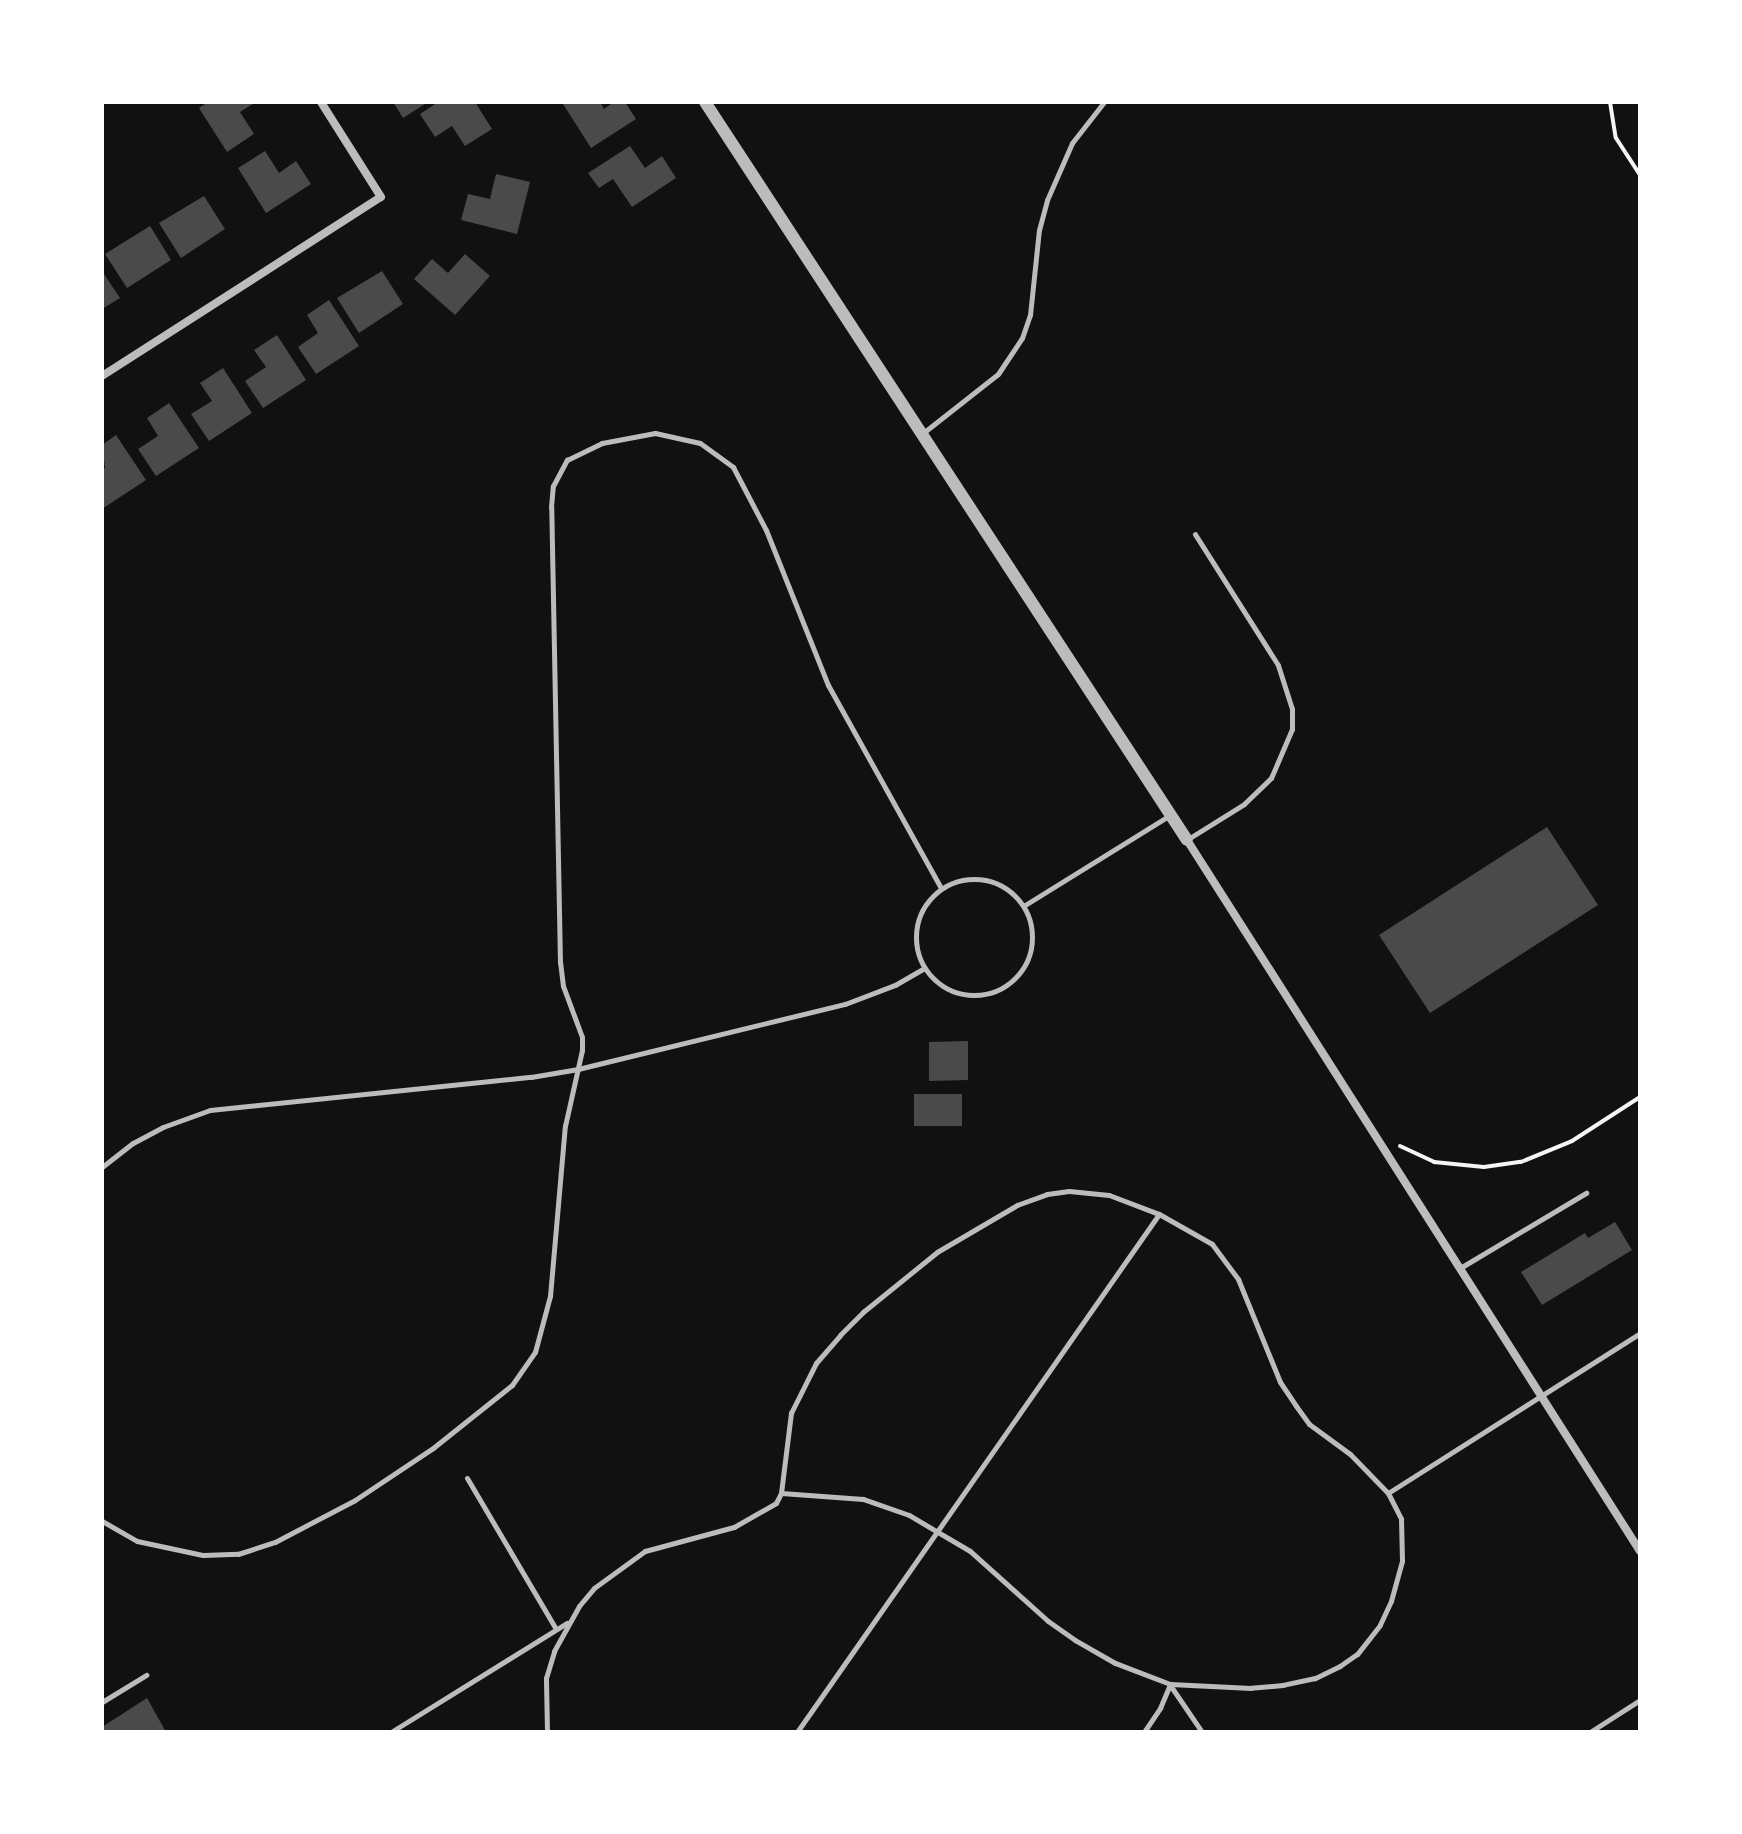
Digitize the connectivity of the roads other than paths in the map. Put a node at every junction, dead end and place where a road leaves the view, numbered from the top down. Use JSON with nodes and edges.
{"nodes":[{"id":1,"x":321,"y":102,"type":"edge"},
{"id":2,"x":705,"y":102,"type":"edge"},
{"id":3,"x":1104,"y":102,"type":"edge"},
{"id":4,"x":102,"y":376,"type":"edge"},
{"id":5,"x":922,"y":433,"type":"junction"},
{"id":6,"x":1195,"y":534,"type":"dead end"},
{"id":7,"x":1171,"y":815,"type":"junction"},
{"id":8,"x":1187,"y":840,"type":"junction"},
{"id":9,"x":941,"y":888,"type":"junction"},
{"id":10,"x":1025,"y":905,"type":"junction"},
{"id":11,"x":924,"y":968,"type":"junction"},
{"id":12,"x":578,"y":1069,"type":"junction"},
{"id":13,"x":102,"y":1167,"type":"edge"},
{"id":14,"x":1586,"y":1193,"type":"dead end"},
{"id":15,"x":1159,"y":1214,"type":"junction"},
{"id":16,"x":1459,"y":1268,"type":"junction"},
{"id":17,"x":1640,"y":1333,"type":"edge"},
{"id":18,"x":1542,"y":1397,"type":"junction"},
{"id":19,"x":467,"y":1478,"type":"dead end"},
{"id":20,"x":781,"y":1493,"type":"junction"},
{"id":21,"x":1388,"y":1493,"type":"junction"},
{"id":22,"x":102,"y":1521,"type":"edge"},
{"id":23,"x":937,"y":1529,"type":"junction"},
{"id":24,"x":1640,"y":1551,"type":"edge"},
{"id":25,"x":569,"y":1622,"type":"junction"},
{"id":26,"x":556,"y":1629,"type":"junction"},
{"id":27,"x":146,"y":1675,"type":"dead end"},
{"id":28,"x":1170,"y":1684,"type":"junction"},
{"id":29,"x":1640,"y":1700,"type":"edge"},
{"id":30,"x":102,"y":1702,"type":"edge"},
{"id":31,"x":391,"y":1732,"type":"edge"},
{"id":32,"x":547,"y":1732,"type":"edge"},
{"id":33,"x":797,"y":1732,"type":"edge"},
{"id":34,"x":1144,"y":1732,"type":"edge"},
{"id":35,"x":1202,"y":1732,"type":"edge"},
{"id":36,"x":1590,"y":1732,"type":"edge"}],
"edges":[{"from":1,"to":4,"type":"street"},
{"from":2,"to":5,"type":"street"},
{"from":3,"to":5,"type":"lane"},
{"from":5,"to":7,"type":"street"},
{"from":6,"to":8,"type":"lane"},
{"from":7,"to":8,"type":"street"},
{"from":7,"to":10,"type":"lane"},
{"from":8,"to":16,"type":"street"},
{"from":9,"to":10,"type":"lane"},
{"from":9,"to":11,"type":"lane"},
{"from":9,"to":12,"type":"lane"},
{"from":10,"to":11,"type":"lane"},
{"from":11,"to":12,"type":"lane"},
{"from":12,"to":13,"type":"lane"},
{"from":12,"to":22,"type":"lane"},
{"from":14,"to":16,"type":"lane"},
{"from":15,"to":20,"type":"lane"},
{"from":15,"to":21,"type":"lane"},
{"from":15,"to":23,"type":"lane"},
{"from":16,"to":18,"type":"street"},
{"from":17,"to":18,"type":"lane"},
{"from":18,"to":21,"type":"lane"},
{"from":18,"to":24,"type":"street"},
{"from":19,"to":26,"type":"lane"},
{"from":20,"to":23,"type":"lane"},
{"from":20,"to":25,"type":"lane"},
{"from":21,"to":28,"type":"lane"},
{"from":23,"to":28,"type":"lane"},
{"from":23,"to":33,"type":"lane"},
{"from":25,"to":26,"type":"lane"},
{"from":25,"to":32,"type":"lane"},
{"from":26,"to":31,"type":"lane"},
{"from":27,"to":30,"type":"lane"},
{"from":28,"to":34,"type":"lane"},
{"from":28,"to":35,"type":"lane"},
{"from":29,"to":36,"type":"lane"}]}
